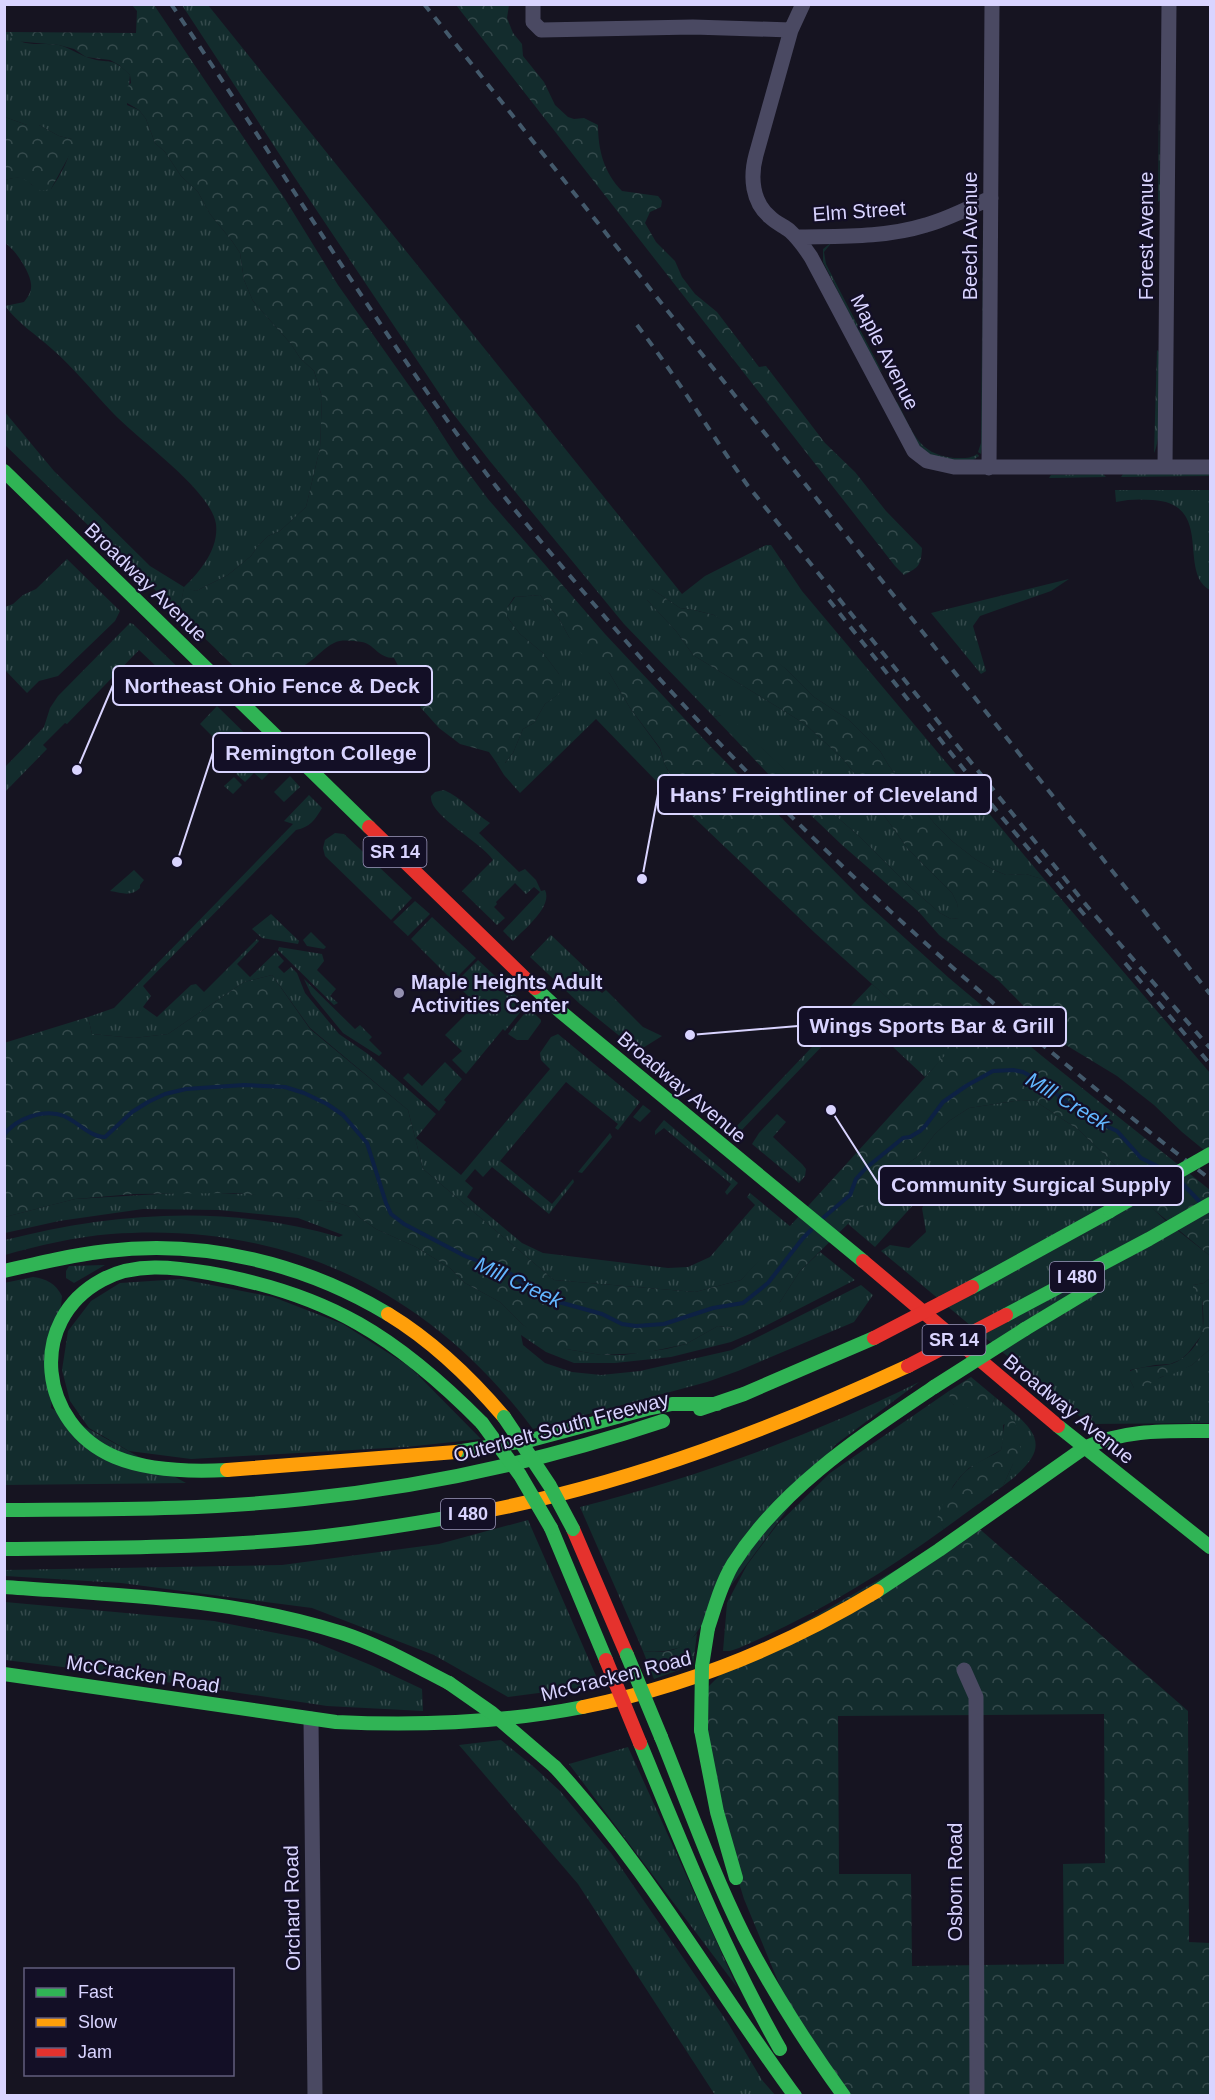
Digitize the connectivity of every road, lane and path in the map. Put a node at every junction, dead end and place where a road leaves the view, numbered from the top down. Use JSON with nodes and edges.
{"nodes":[{"id":1,"x":533,"y":4,"type":"edge"},
{"id":2,"x":803,"y":4,"type":"edge"},
{"id":3,"x":992,"y":4,"type":"edge"},
{"id":4,"x":1168,"y":4,"type":"edge"},
{"id":5,"x":791,"y":30,"type":"junction"},
{"id":6,"x":991,"y":198,"type":"junction"},
{"id":7,"x":796,"y":237,"type":"junction"},
{"id":8,"x":1165,"y":467,"type":"junction"},
{"id":9,"x":1210,"y":467,"type":"edge"},
{"id":10,"x":989,"y":468,"type":"junction"},
{"id":11,"x":4,"y":471,"type":"edge"},
{"id":12,"x":1210,"y":1154,"type":"edge"},
{"id":13,"x":1210,"y":1204,"type":"edge"},
{"id":14,"x":1149,"y":1239,"type":"junction"},
{"id":15,"x":4,"y":1271,"type":"edge"},
{"id":16,"x":717,"y":1404,"type":"junction"},
{"id":17,"x":1210,"y":1431,"type":"edge"},
{"id":18,"x":1084,"y":1448,"type":"junction"},
{"id":19,"x":4,"y":1510,"type":"edge"},
{"id":20,"x":1210,"y":1547,"type":"edge"},
{"id":21,"x":4,"y":1549,"type":"edge"},
{"id":22,"x":4,"y":1587,"type":"edge"},
{"id":23,"x":964,"y":1670,"type":"dead end"},
{"id":24,"x":4,"y":1674,"type":"edge"},
{"id":25,"x":311,"y":1719,"type":"junction"},
{"id":26,"x":740,"y":1888,"type":"dead end"},
{"id":27,"x":758,"y":1932,"type":"dead end"},
{"id":28,"x":799,"y":2032,"type":"junction"},
{"id":29,"x":315,"y":2096,"type":"edge"},
{"id":30,"x":795,"y":2096,"type":"edge"},
{"id":31,"x":810,"y":2096,"type":"edge"},
{"id":32,"x":844,"y":2096,"type":"edge"},
{"id":33,"x":977,"y":2096,"type":"edge"}],
"edges":[{"from":1,"to":5,"type":"street"},
{"from":2,"to":5,"type":"street","name":"Maple Avenue"},
{"from":3,"to":6,"type":"street","name":"Beech Avenue"},
{"from":4,"to":8,"type":"street","name":"Forest Avenue"},
{"from":5,"to":7,"type":"street","name":"Maple Avenue"},
{"from":6,"to":7,"type":"street","name":"Elm Street"},
{"from":6,"to":10,"type":"street","name":"Beech Avenue"},
{"from":7,"to":10,"type":"street","name":"Maple Avenue"},
{"from":8,"to":9,"type":"street","name":"Maple Avenue"},
{"from":8,"to":10,"type":"street","name":"Maple Avenue"},
{"from":11,"to":18,"type":"main road","name":"Broadway Avenue","number":"SR 14"},
{"from":12,"to":16,"type":"main road","name":"Outerbelt South Freeway","number":"I 480","bridge":true},
{"from":13,"to":14,"type":"main road","number":"I 480"},
{"from":14,"to":21,"type":"main road","number":"I 480","bridge":true},
{"from":14,"to":26,"type":"main road","bridge":true},
{"from":15,"to":28,"type":"main road","bridge":true},
{"from":16,"to":19,"type":"main road","name":"Outerbelt South Freeway","number":"I 480"},
{"from":16,"to":31,"type":"main road","bridge":true},
{"from":17,"to":18,"type":"main road","name":"McCracken Road"},
{"from":18,"to":20,"type":"main road","name":"Broadway Avenue","number":"SR 14"},
{"from":18,"to":25,"type":"main road","name":"McCracken Road"},
{"from":22,"to":30,"type":"main road","bridge":true},
{"from":23,"to":33,"type":"street","name":"Osborn Road"},
{"from":24,"to":25,"type":"main road","name":"McCracken Road"},
{"from":25,"to":29,"type":"street","name":"Orchard Road"},
{"from":27,"to":28,"type":"main road"},
{"from":28,"to":32,"type":"main road"}]}
